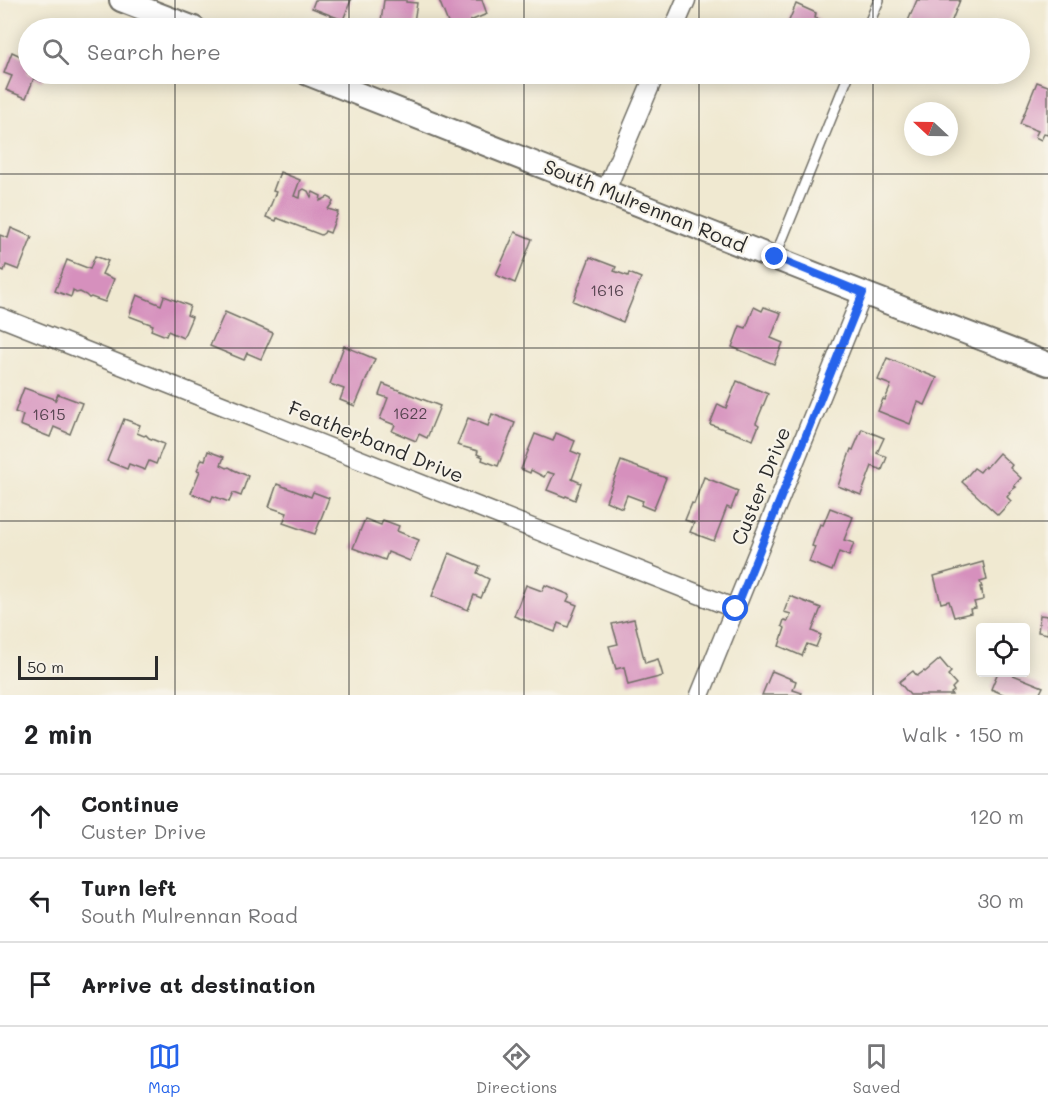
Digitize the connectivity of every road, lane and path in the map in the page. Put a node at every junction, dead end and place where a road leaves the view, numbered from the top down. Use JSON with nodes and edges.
{"nodes":[{"id":1,"x":121,"y":0,"type":"edge"},
{"id":2,"x":686,"y":0,"type":"edge"},
{"id":3,"x":879,"y":0,"type":"edge"},
{"id":4,"x":168,"y":18,"type":"edge"},
{"id":5,"x":678,"y":18,"type":"edge"},
{"id":6,"x":871,"y":18,"type":"edge"},
{"id":7,"x":335,"y":84,"type":"edge"},
{"id":8,"x":651,"y":84,"type":"edge"},
{"id":9,"x":845,"y":84,"type":"edge"},
{"id":10,"x":606,"y":190,"type":"junction"},
{"id":11,"x":775,"y":257,"type":"junction"},
{"id":12,"x":863,"y":293,"type":"junction"},
{"id":13,"x":0,"y":317,"type":"edge"},
{"id":14,"x":1048,"y":364,"type":"edge"},
{"id":15,"x":736,"y":609,"type":"junction"},
{"id":16,"x":700,"y":695,"type":"edge"}],
"edges":[{"from":1,"to":4,"type":"street"},
{"from":2,"to":5,"type":"street"},
{"from":3,"to":6,"type":"lane"},
{"from":7,"to":10,"type":"street","name":"South Mulrennan Road"},
{"from":8,"to":10,"type":"street"},
{"from":9,"to":11,"type":"lane"},
{"from":10,"to":11,"type":"street","name":"South Mulrennan Road"},
{"from":11,"to":12,"type":"street","name":"South Mulrennan Road"},
{"from":12,"to":14,"type":"street","name":"South Mulrennan Road"},
{"from":12,"to":15,"type":"street","name":"Custer Drive"},
{"from":13,"to":15,"type":"street","name":"Featherband Drive"},
{"from":15,"to":16,"type":"street","name":"Custer Drive"}]}
